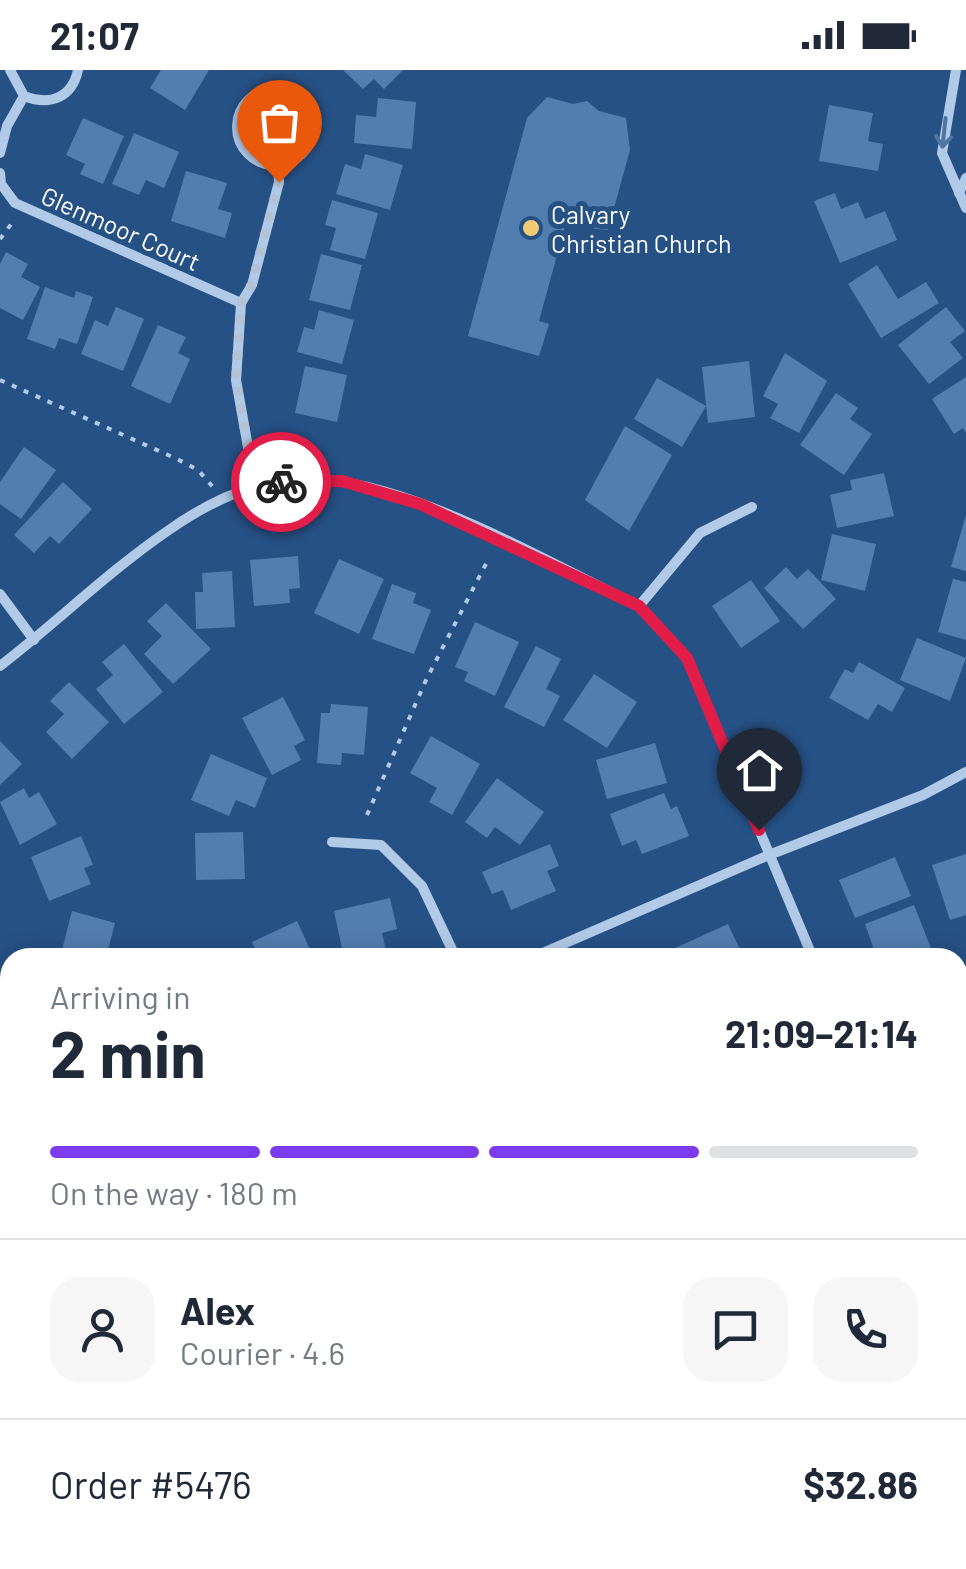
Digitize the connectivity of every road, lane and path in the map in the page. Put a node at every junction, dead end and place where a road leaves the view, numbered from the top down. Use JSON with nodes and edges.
{"nodes":[{"id":1,"x":10,"y":70,"type":"edge"},
{"id":2,"x":78,"y":70,"type":"edge"},
{"id":3,"x":956,"y":70,"type":"edge"},
{"id":4,"x":24,"y":96,"type":"junction"},
{"id":5,"x":0,"y":154,"type":"edge"},
{"id":6,"x":278,"y":166,"type":"junction"},
{"id":7,"x":0,"y":173,"type":"edge"},
{"id":8,"x":966,"y":178,"type":"edge"},
{"id":9,"x":959,"y":193,"type":"junction"},
{"id":10,"x":966,"y":208,"type":"edge"},
{"id":11,"x":14,"y":221,"type":"dead end"},
{"id":12,"x":0,"y":239,"type":"edge"},
{"id":13,"x":241,"y":303,"type":"junction"},
{"id":14,"x":0,"y":380,"type":"edge"},
{"id":15,"x":255,"y":486,"type":"junction"},
{"id":16,"x":214,"y":490,"type":"dead end"},
{"id":17,"x":752,"y":507,"type":"dead end"},
{"id":18,"x":489,"y":558,"type":"dead end"},
{"id":19,"x":0,"y":594,"type":"edge"},
{"id":20,"x":639,"y":606,"type":"junction"},
{"id":21,"x":34,"y":640,"type":"junction"},
{"id":22,"x":0,"y":666,"type":"edge"},
{"id":23,"x":966,"y":772,"type":"edge"},
{"id":24,"x":367,"y":815,"type":"dead end"},
{"id":25,"x":332,"y":842,"type":"dead end"},
{"id":26,"x":769,"y":855,"type":"junction"},
{"id":27,"x":451,"y":948,"type":"edge"},
{"id":28,"x":555,"y":948,"type":"edge"},
{"id":29,"x":808,"y":948,"type":"edge"}],
"edges":[{"from":1,"to":4,"type":"street"},
{"from":2,"to":4,"type":"street"},
{"from":3,"to":9,"type":"street","one_way":true},
{"from":4,"to":5,"type":"street"},
{"from":6,"to":6,"type":"street"},
{"from":6,"to":13,"type":"street"},
{"from":7,"to":13,"type":"street","name":"Glenmoor Court"},
{"from":8,"to":9,"type":"street"},
{"from":9,"to":10,"type":"street"},
{"from":11,"to":12,"type":"path"},
{"from":13,"to":15,"type":"street"},
{"from":14,"to":16,"type":"path"},
{"from":15,"to":20,"type":"street"},
{"from":15,"to":21,"type":"street"},
{"from":17,"to":20,"type":"street"},
{"from":18,"to":24,"type":"path"},
{"from":19,"to":21,"type":"street"},
{"from":20,"to":26,"type":"street"},
{"from":21,"to":22,"type":"street"},
{"from":23,"to":26,"type":"street"},
{"from":25,"to":27,"type":"street"},
{"from":26,"to":28,"type":"street"},
{"from":26,"to":29,"type":"street"}]}
